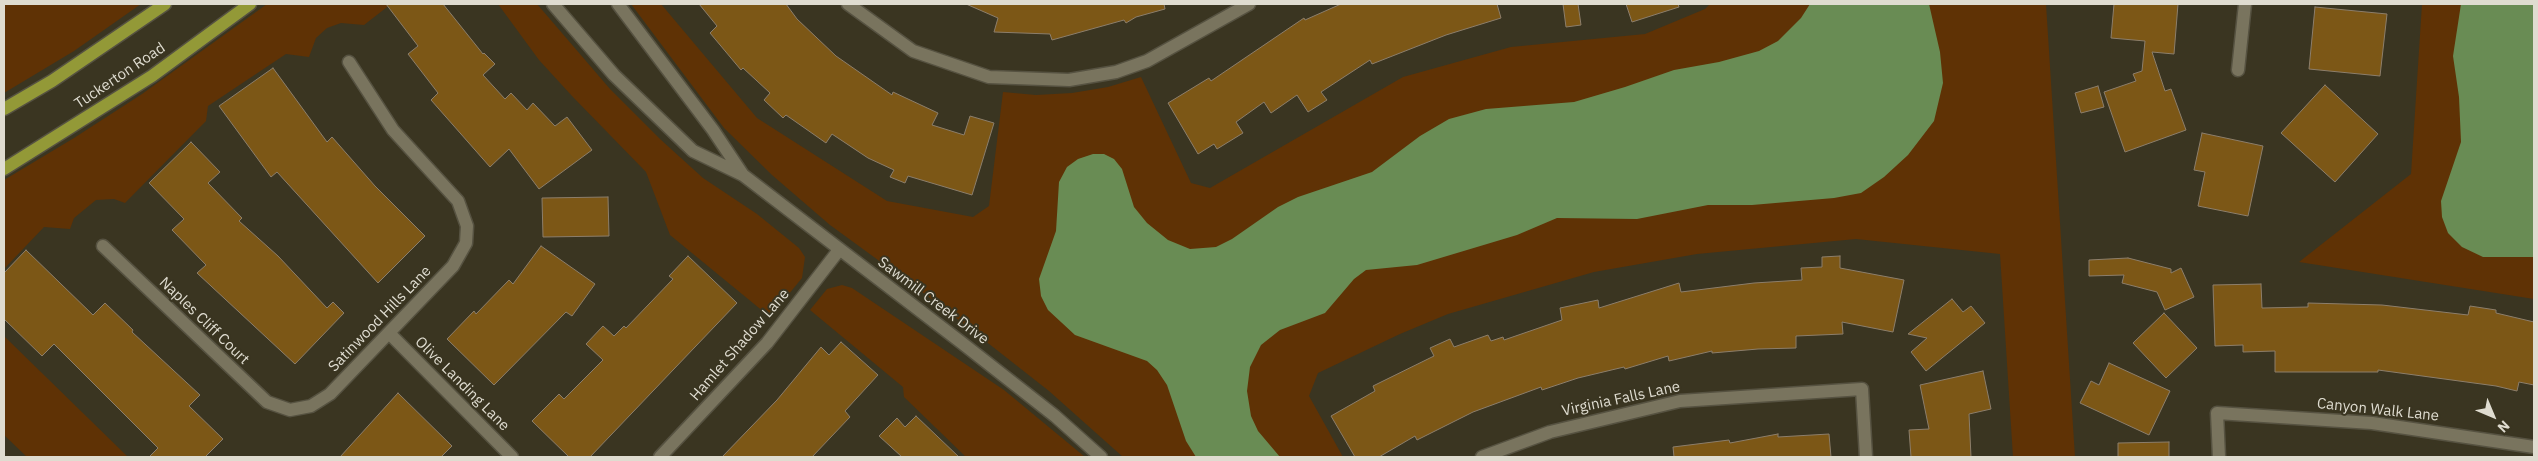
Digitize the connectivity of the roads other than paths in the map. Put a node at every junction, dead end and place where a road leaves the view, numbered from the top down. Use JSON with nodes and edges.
{"nodes":[{"id":1,"x":165,"y":4,"type":"edge"},
{"id":2,"x":250,"y":4,"type":"edge"},
{"id":3,"x":553,"y":4,"type":"edge"},
{"id":4,"x":618,"y":4,"type":"edge"},
{"id":5,"x":848,"y":4,"type":"edge"},
{"id":6,"x":1249,"y":4,"type":"edge"},
{"id":7,"x":2245,"y":4,"type":"edge"},
{"id":8,"x":349,"y":62,"type":"dead end"},
{"id":9,"x":2238,"y":70,"type":"dead end"},
{"id":10,"x":4,"y":109,"type":"edge"},
{"id":11,"x":4,"y":169,"type":"edge"},
{"id":12,"x":743,"y":175,"type":"junction"},
{"id":13,"x":102,"y":246,"type":"dead end"},
{"id":14,"x":839,"y":250,"type":"junction"},
{"id":15,"x":389,"y":333,"type":"junction"},
{"id":16,"x":290,"y":410,"type":"joint"},
{"id":17,"x":2534,"y":447,"type":"edge"},
{"id":18,"x":512,"y":457,"type":"edge"},
{"id":19,"x":660,"y":457,"type":"edge"},
{"id":20,"x":1101,"y":457,"type":"edge"},
{"id":21,"x":1482,"y":457,"type":"edge"},
{"id":22,"x":1866,"y":457,"type":"edge"},
{"id":23,"x":2219,"y":457,"type":"edge"}],
"edges":[{"from":1,"to":10,"type":"main road"},
{"from":2,"to":11,"type":"main road","name":"Tuckerton Road"},
{"from":3,"to":12,"type":"street","name":"Sawmill Creek Drive"},
{"from":4,"to":12,"type":"street","name":"Sawmill Creek Drive"},
{"from":5,"to":6,"type":"street"},
{"from":7,"to":9,"type":"street"},
{"from":8,"to":15,"type":"street","name":"Satinwood Hills Lane"},
{"from":12,"to":14,"type":"street","name":"Sawmill Creek Drive"},
{"from":13,"to":16,"type":"street","name":"Naples Cliff Court"},
{"from":14,"to":19,"type":"street","name":"Hamlet Shadow Lane"},
{"from":14,"to":20,"type":"street","name":"Sawmill Creek Drive"},
{"from":15,"to":16,"type":"street","name":"Satinwood Hills Lane"},
{"from":15,"to":18,"type":"street","name":"Olive Landing Lane"},
{"from":17,"to":23,"type":"street","name":"Canyon Walk Lane"},
{"from":21,"to":22,"type":"street","name":"Virginia Falls Lane"}]}
